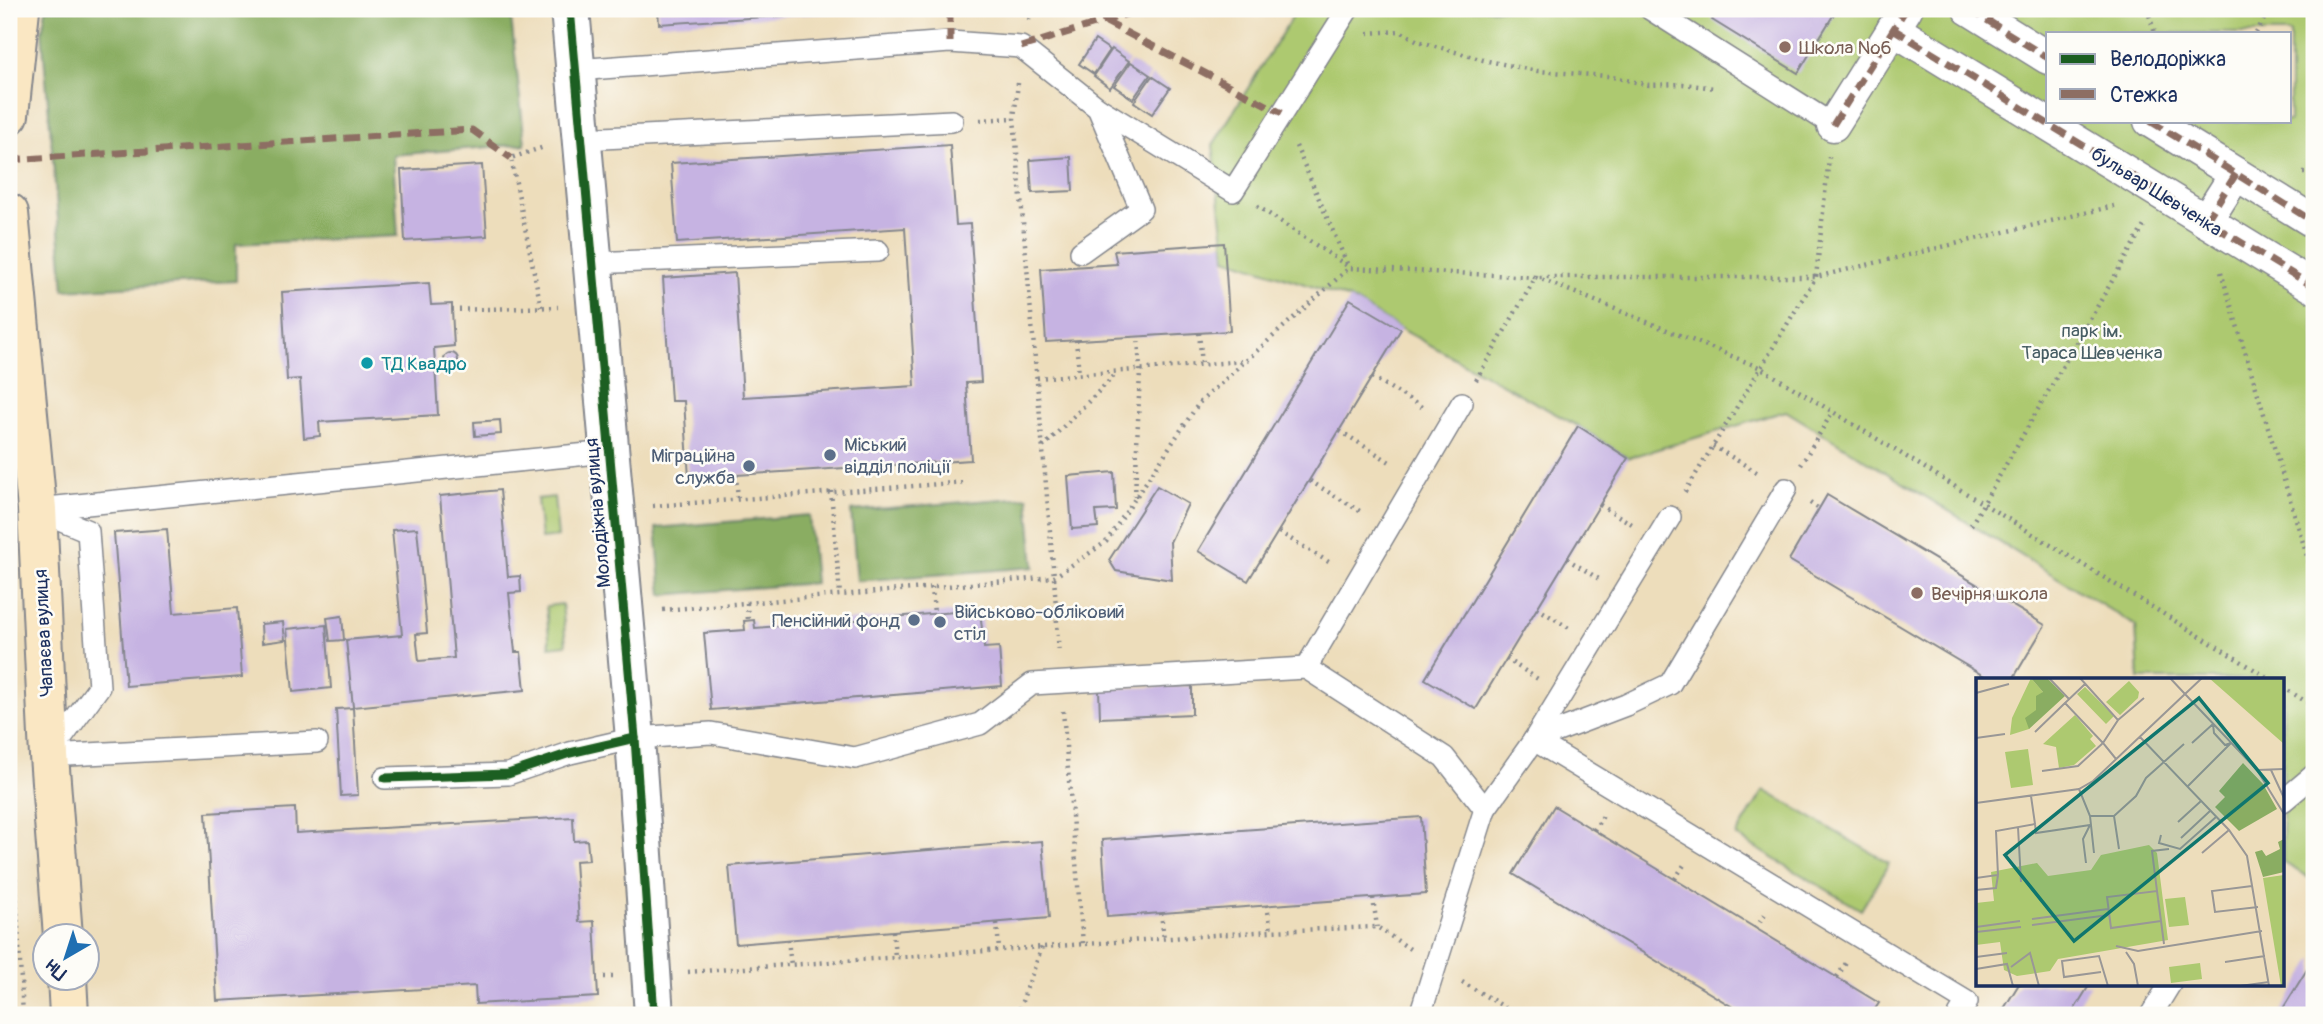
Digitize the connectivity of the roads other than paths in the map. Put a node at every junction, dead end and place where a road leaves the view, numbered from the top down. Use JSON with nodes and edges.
{"nodes":[{"id":1,"x":20,"y":9,"type":"edge"},
{"id":2,"x":570,"y":9,"type":"edge"},
{"id":3,"x":1348,"y":9,"type":"edge"},
{"id":4,"x":1650,"y":9,"type":"edge"},
{"id":5,"x":1969,"y":9,"type":"edge"},
{"id":6,"x":1900,"y":19,"type":"edge"},
{"id":7,"x":2046,"y":57,"type":"edge"},
{"id":8,"x":576,"y":70,"type":"junction"},
{"id":9,"x":1098,"y":108,"type":"junction"},
{"id":10,"x":9,"y":115,"type":"edge"},
{"id":11,"x":2046,"y":117,"type":"edge"},
{"id":12,"x":952,"y":121,"type":"dead end"},
{"id":13,"x":2053,"y":122,"type":"edge"},
{"id":14,"x":2152,"y":122,"type":"edge"},
{"id":15,"x":1833,"y":125,"type":"joint"},
{"id":16,"x":582,"y":139,"type":"junction"},
{"id":17,"x":2236,"y":174,"type":"junction"},
{"id":18,"x":9,"y":213,"type":"edge"},
{"id":19,"x":2206,"y":221,"type":"junction"},
{"id":20,"x":2314,"y":222,"type":"edge"},
{"id":21,"x":878,"y":251,"type":"dead end"},
{"id":22,"x":1080,"y":252,"type":"dead end"},
{"id":23,"x":593,"y":263,"type":"junction"},
{"id":24,"x":2314,"y":287,"type":"edge"},
{"id":25,"x":1462,"y":402,"type":"road end"},
{"id":26,"x":608,"y":452,"type":"junction"},
{"id":27,"x":1786,"y":489,"type":"road end"},
{"id":28,"x":37,"y":509,"type":"junction"},
{"id":29,"x":1670,"y":517,"type":"road end"},
{"id":30,"x":1306,"y":668,"type":"junction"},
{"id":31,"x":635,"y":738,"type":"junction"},
{"id":32,"x":1534,"y":740,"type":"junction"},
{"id":33,"x":317,"y":742,"type":"dead end"},
{"id":34,"x":49,"y":756,"type":"junction"},
{"id":35,"x":2314,"y":775,"type":"edge"},
{"id":36,"x":385,"y":778,"type":"dead end"},
{"id":37,"x":2284,"y":800,"type":"edge"},
{"id":38,"x":1485,"y":809,"type":"junction"},
{"id":39,"x":62,"y":922,"type":"edge"},
{"id":40,"x":2169,"y":986,"type":"edge"},
{"id":41,"x":67,"y":992,"type":"edge"},
{"id":42,"x":69,"y":1015,"type":"edge"},
{"id":43,"x":654,"y":1015,"type":"edge"},
{"id":44,"x":1420,"y":1015,"type":"edge"},
{"id":45,"x":1959,"y":1015,"type":"edge"},
{"id":46,"x":2151,"y":1015,"type":"edge"}],
"edges":[{"from":1,"to":10,"type":"main road"},
{"from":2,"to":8,"type":"street","name":"Молодіжна вулиця"},
{"from":3,"to":9,"type":"lane"},
{"from":4,"to":15,"type":"lane"},
{"from":5,"to":7,"type":"street"},
{"from":6,"to":11,"type":"street","name":"бульвар Шевченка"},
{"from":6,"to":15,"type":"street"},
{"from":8,"to":9,"type":"lane"},
{"from":8,"to":16,"type":"street","name":"Молодіжна вулиця"},
{"from":9,"to":22,"type":"lane"},
{"from":12,"to":16,"type":"lane"},
{"from":13,"to":19,"type":"street","name":"бульвар Шевченка"},
{"from":14,"to":17,"type":"street"},
{"from":16,"to":23,"type":"street","name":"Молодіжна вулиця"},
{"from":17,"to":19,"type":"street"},
{"from":17,"to":20,"type":"street"},
{"from":18,"to":28,"type":"main road","name":"Чапаєва вулиця"},
{"from":19,"to":24,"type":"street","name":"бульвар Шевченка"},
{"from":21,"to":23,"type":"lane"},
{"from":23,"to":26,"type":"street","name":"Молодіжна вулиця"},
{"from":25,"to":30,"type":"lane"},
{"from":26,"to":28,"type":"lane"},
{"from":26,"to":31,"type":"street","name":"Молодіжна вулиця"},
{"from":27,"to":32,"type":"lane"},
{"from":28,"to":34,"type":"main road","name":"Чапаєва вулиця"},
{"from":28,"to":34,"type":"lane"},
{"from":29,"to":32,"type":"lane"},
{"from":30,"to":31,"type":"lane"},
{"from":30,"to":38,"type":"lane"},
{"from":31,"to":36,"type":"lane"},
{"from":31,"to":43,"type":"street","name":"Молодіжна вулиця"},
{"from":32,"to":38,"type":"lane"},
{"from":32,"to":45,"type":"lane"},
{"from":33,"to":34,"type":"lane"},
{"from":34,"to":39,"type":"main road","name":"Чапаєва вулиця"},
{"from":35,"to":37,"type":"lane"},
{"from":38,"to":44,"type":"lane"},
{"from":40,"to":46,"type":"lane"},
{"from":41,"to":42,"type":"main road"}]}
